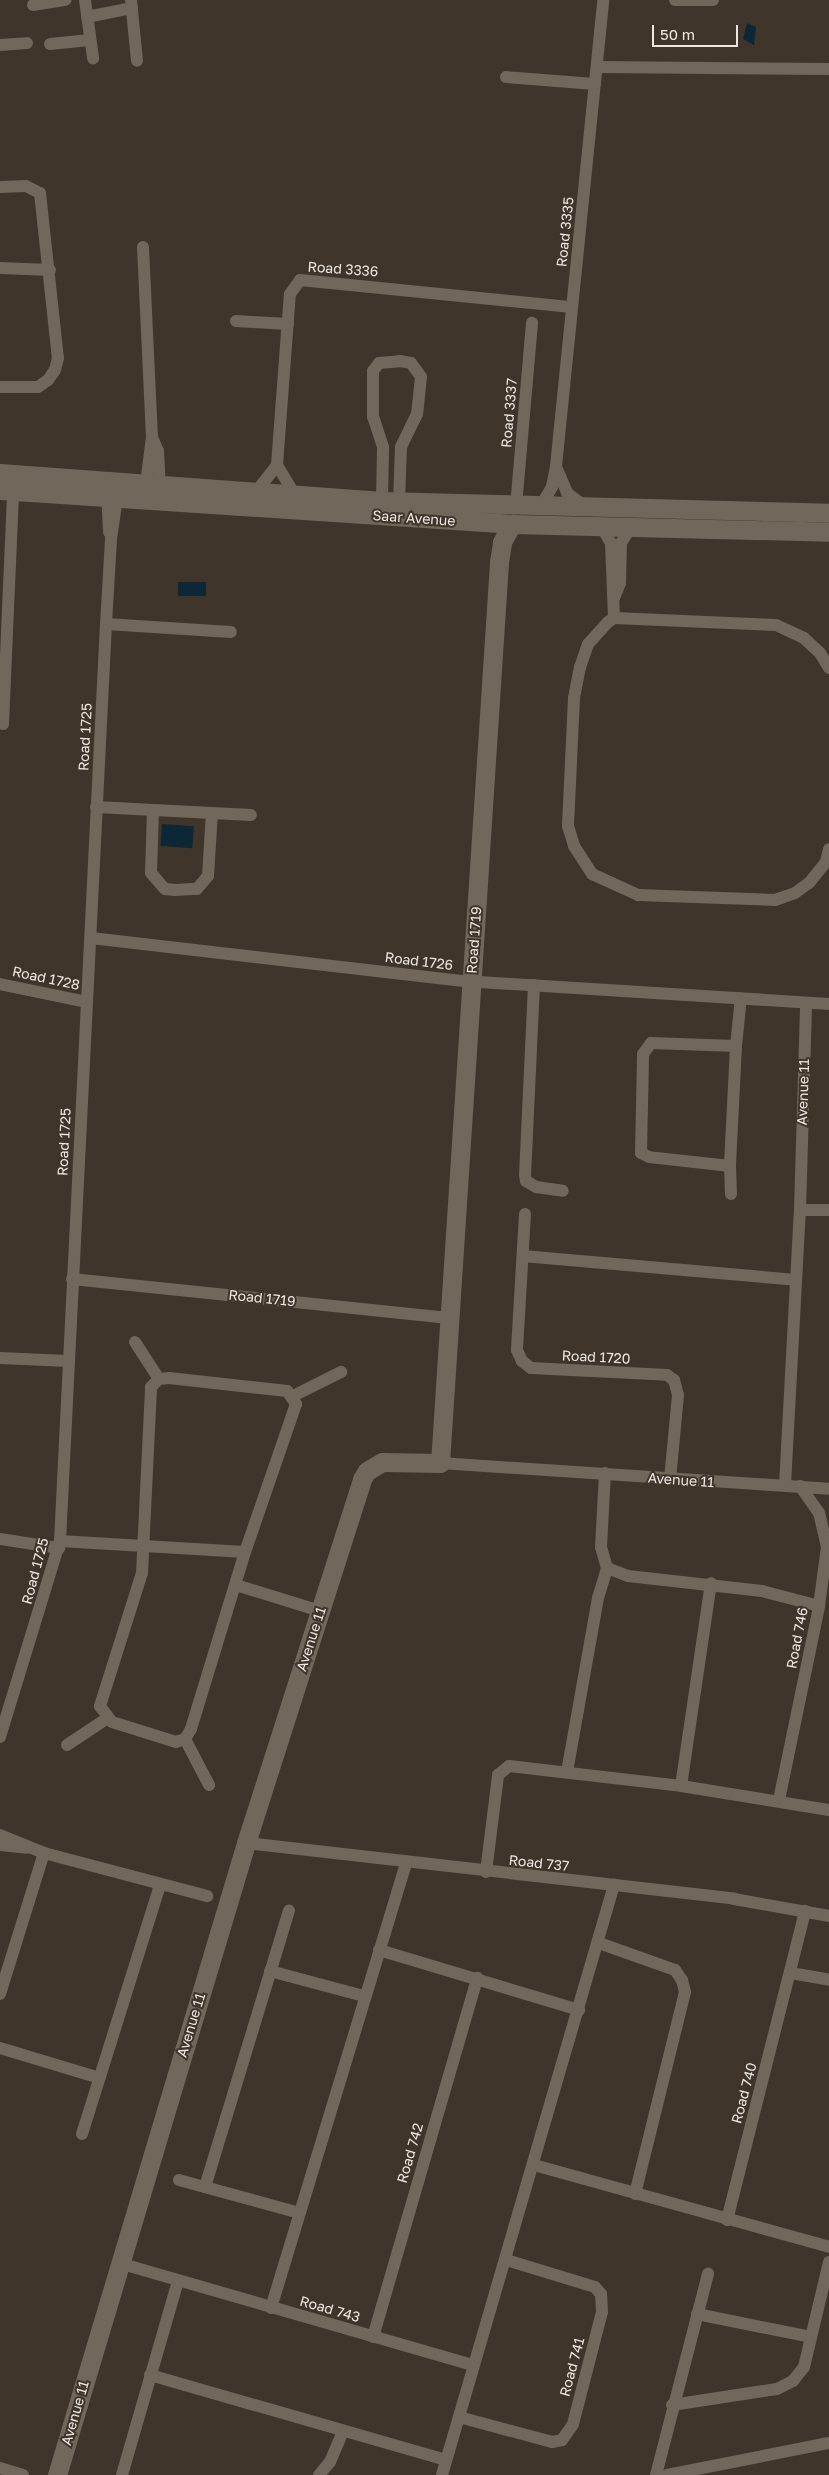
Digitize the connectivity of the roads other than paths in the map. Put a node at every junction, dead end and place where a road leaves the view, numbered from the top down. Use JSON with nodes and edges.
{"nodes":[{"id":1,"x":66,"y":0,"type":"edge"},
{"id":2,"x":85,"y":0,"type":"edge"},
{"id":3,"x":602,"y":0,"type":"edge"},
{"id":4,"x":675,"y":0,"type":"edge"},
{"id":5,"x":713,"y":0,"type":"edge"},
{"id":6,"x":132,"y":4,"type":"edge"},
{"id":7,"x":33,"y":5,"type":"dead end"},
{"id":8,"x":87,"y":17,"type":"junction"},
{"id":9,"x":90,"y":40,"type":"junction"},
{"id":10,"x":26,"y":43,"type":"dead end"},
{"id":11,"x":50,"y":44,"type":"dead end"},
{"id":12,"x":0,"y":45,"type":"edge"},
{"id":13,"x":93,"y":58,"type":"dead end"},
{"id":14,"x":137,"y":61,"type":"dead end"},
{"id":15,"x":597,"y":67,"type":"junction"},
{"id":16,"x":829,"y":69,"type":"edge"},
{"id":17,"x":506,"y":77,"type":"dead end"},
{"id":18,"x":595,"y":84,"type":"junction"},
{"id":19,"x":0,"y":187,"type":"edge"},
{"id":20,"x":143,"y":246,"type":"dead end"},
{"id":21,"x":0,"y":268,"type":"edge"},
{"id":22,"x":50,"y":270,"type":"junction"},
{"id":23,"x":572,"y":307,"type":"junction"},
{"id":24,"x":236,"y":321,"type":"dead end"},
{"id":25,"x":532,"y":323,"type":"dead end"},
{"id":26,"x":288,"y":324,"type":"junction"},
{"id":27,"x":0,"y":387,"type":"edge"},
{"id":28,"x":277,"y":466,"type":"junction"},
{"id":29,"x":556,"y":466,"type":"junction"},
{"id":30,"x":0,"y":473,"type":"edge"},
{"id":31,"x":153,"y":484,"type":"junction"},
{"id":32,"x":113,"y":488,"type":"junction"},
{"id":33,"x":6,"y":491,"type":"edge"},
{"id":34,"x":256,"y":492,"type":"junction"},
{"id":35,"x":295,"y":495,"type":"junction"},
{"id":36,"x":391,"y":502,"type":"junction"},
{"id":37,"x":516,"y":506,"type":"junction"},
{"id":38,"x":540,"y":507,"type":"junction"},
{"id":39,"x":587,"y":508,"type":"junction"},
{"id":40,"x":829,"y":514,"type":"edge"},
{"id":41,"x":481,"y":522,"type":"junction"},
{"id":42,"x":512,"y":524,"type":"junction"},
{"id":43,"x":601,"y":526,"type":"junction"},
{"id":44,"x":631,"y":527,"type":"junction"},
{"id":45,"x":829,"y":532,"type":"edge"},
{"id":46,"x":499,"y":562,"type":"junction"},
{"id":47,"x":614,"y":598,"type":"junction"},
{"id":48,"x":614,"y":618,"type":"junction"},
{"id":49,"x":106,"y":624,"type":"junction"},
{"id":50,"x":231,"y":632,"type":"dead end"},
{"id":51,"x":829,"y":668,"type":"edge"},
{"id":52,"x":3,"y":724,"type":"dead end"},
{"id":53,"x":96,"y":808,"type":"junction"},
{"id":54,"x":153,"y":810,"type":"junction"},
{"id":55,"x":212,"y":813,"type":"junction"},
{"id":56,"x":251,"y":815,"type":"dead end"},
{"id":57,"x":829,"y":849,"type":"edge"},
{"id":58,"x":91,"y":938,"type":"junction"},
{"id":59,"x":472,"y":981,"type":"junction"},
{"id":60,"x":0,"y":984,"type":"edge"},
{"id":61,"x":534,"y":985,"type":"junction"},
{"id":62,"x":741,"y":998,"type":"junction"},
{"id":63,"x":86,"y":1002,"type":"junction"},
{"id":64,"x":829,"y":1004,"type":"edge"},
{"id":65,"x":806,"y":1005,"type":"junction"},
{"id":66,"x":736,"y":1046,"type":"junction"},
{"id":67,"x":730,"y":1166,"type":"junction"},
{"id":68,"x":563,"y":1191,"type":"dead end"},
{"id":69,"x":731,"y":1194,"type":"dead end"},
{"id":70,"x":800,"y":1210,"type":"junction"},
{"id":71,"x":829,"y":1210,"type":"edge"},
{"id":72,"x":526,"y":1214,"type":"dead end"},
{"id":73,"x":523,"y":1256,"type":"junction"},
{"id":74,"x":72,"y":1279,"type":"junction"},
{"id":75,"x":796,"y":1280,"type":"junction"},
{"id":76,"x":452,"y":1318,"type":"junction"},
{"id":77,"x":136,"y":1342,"type":"dead end"},
{"id":78,"x":0,"y":1358,"type":"edge"},
{"id":79,"x":68,"y":1361,"type":"junction"},
{"id":80,"x":341,"y":1372,"type":"dead end"},
{"id":81,"x":158,"y":1379,"type":"junction"},
{"id":82,"x":294,"y":1396,"type":"junction"},
{"id":83,"x":440,"y":1462,"type":"junction"},
{"id":84,"x":605,"y":1473,"type":"junction"},
{"id":85,"x":670,"y":1480,"type":"junction"},
{"id":86,"x":785,"y":1485,"type":"junction"},
{"id":87,"x":800,"y":1486,"type":"junction"},
{"id":88,"x":829,"y":1489,"type":"edge"},
{"id":89,"x":0,"y":1539,"type":"edge"},
{"id":90,"x":59,"y":1544,"type":"junction"},
{"id":91,"x":142,"y":1546,"type":"junction"},
{"id":92,"x":245,"y":1552,"type":"junction"},
{"id":93,"x":607,"y":1568,"type":"junction"},
{"id":94,"x":711,"y":1583,"type":"junction"},
{"id":95,"x":236,"y":1585,"type":"junction"},
{"id":96,"x":819,"y":1606,"type":"junction"},
{"id":97,"x":320,"y":1611,"type":"junction"},
{"id":98,"x":106,"y":1718,"type":"junction"},
{"id":99,"x":0,"y":1738,"type":"edge"},
{"id":100,"x":185,"y":1739,"type":"junction"},
{"id":101,"x":68,"y":1745,"type":"dead end"},
{"id":102,"x":566,"y":1772,"type":"junction"},
{"id":103,"x":209,"y":1785,"type":"dead end"},
{"id":104,"x":681,"y":1786,"type":"junction"},
{"id":105,"x":779,"y":1800,"type":"junction"},
{"id":106,"x":829,"y":1810,"type":"edge"},
{"id":107,"x":0,"y":1835,"type":"edge"},
{"id":108,"x":246,"y":1843,"type":"junction"},
{"id":109,"x":0,"y":1845,"type":"edge"},
{"id":110,"x":27,"y":1848,"type":"junction"},
{"id":111,"x":44,"y":1853,"type":"junction"},
{"id":112,"x":406,"y":1863,"type":"junction"},
{"id":113,"x":486,"y":1872,"type":"junction"},
{"id":114,"x":160,"y":1885,"type":"junction"},
{"id":115,"x":614,"y":1885,"type":"junction"},
{"id":116,"x":207,"y":1896,"type":"dead end"},
{"id":117,"x":288,"y":1910,"type":"dead end"},
{"id":118,"x":805,"y":1911,"type":"junction"},
{"id":119,"x":829,"y":1916,"type":"edge"},
{"id":120,"x":599,"y":1944,"type":"junction"},
{"id":121,"x":378,"y":1950,"type":"junction"},
{"id":122,"x":270,"y":1971,"type":"junction"},
{"id":123,"x":791,"y":1973,"type":"junction"},
{"id":124,"x":477,"y":1978,"type":"junction"},
{"id":125,"x":829,"y":1980,"type":"edge"},
{"id":126,"x":0,"y":1994,"type":"edge"},
{"id":127,"x":364,"y":1996,"type":"junction"},
{"id":128,"x":580,"y":2010,"type":"junction"},
{"id":129,"x":0,"y":2048,"type":"edge"},
{"id":130,"x":100,"y":2078,"type":"junction"},
{"id":131,"x":82,"y":2134,"type":"dead end"},
{"id":132,"x":534,"y":2166,"type":"junction"},
{"id":133,"x":179,"y":2180,"type":"dead end"},
{"id":134,"x":205,"y":2187,"type":"junction"},
{"id":135,"x":636,"y":2194,"type":"junction"},
{"id":136,"x":300,"y":2213,"type":"junction"},
{"id":137,"x":727,"y":2220,"type":"junction"},
{"id":138,"x":829,"y":2246,"type":"edge"},
{"id":139,"x":506,"y":2260,"type":"junction"},
{"id":140,"x":829,"y":2262,"type":"edge"},
{"id":141,"x":120,"y":2263,"type":"junction"},
{"id":142,"x":708,"y":2274,"type":"dead end"},
{"id":143,"x":178,"y":2281,"type":"junction"},
{"id":144,"x":271,"y":2308,"type":"junction"},
{"id":145,"x":697,"y":2314,"type":"junction"},
{"id":146,"x":373,"y":2337,"type":"junction"},
{"id":147,"x":811,"y":2337,"type":"junction"},
{"id":148,"x":473,"y":2366,"type":"junction"},
{"id":149,"x":150,"y":2375,"type":"junction"},
{"id":150,"x":672,"y":2405,"type":"junction"},
{"id":151,"x":459,"y":2418,"type":"junction"},
{"id":152,"x":343,"y":2431,"type":"junction"},
{"id":153,"x":829,"y":2443,"type":"edge"},
{"id":154,"x":446,"y":2460,"type":"junction"},
{"id":155,"x":0,"y":2468,"type":"edge"},
{"id":156,"x":16,"y":2474,"type":"edge"},
{"id":157,"x":57,"y":2475,"type":"edge"},
{"id":158,"x":122,"y":2475,"type":"edge"},
{"id":159,"x":319,"y":2475,"type":"edge"},
{"id":160,"x":442,"y":2475,"type":"edge"},
{"id":161,"x":656,"y":2475,"type":"edge"},
{"id":162,"x":667,"y":2475,"type":"edge"}],
"edges":[{"from":1,"to":7,"type":"street"},
{"from":2,"to":8,"type":"street"},
{"from":3,"to":15,"type":"street","name":"Road 3335"},
{"from":4,"to":5,"type":"street"},
{"from":6,"to":8,"type":"street"},
{"from":6,"to":14,"type":"street"},
{"from":8,"to":9,"type":"street"},
{"from":9,"to":11,"type":"street"},
{"from":9,"to":13,"type":"street"},
{"from":10,"to":12,"type":"street"},
{"from":15,"to":16,"type":"street"},
{"from":15,"to":18,"type":"street","name":"Road 3335"},
{"from":17,"to":18,"type":"street"},
{"from":18,"to":23,"type":"street","name":"Road 3335"},
{"from":19,"to":22,"type":"street"},
{"from":20,"to":31,"type":"street"},
{"from":21,"to":22,"type":"street"},
{"from":22,"to":27,"type":"street"},
{"from":23,"to":26,"type":"street","name":"Road 3336"},
{"from":23,"to":29,"type":"street","name":"Road 3335"},
{"from":24,"to":26,"type":"street"},
{"from":25,"to":37,"type":"street","name":"Road 3337"},
{"from":26,"to":28,"type":"street","name":"Road 3336"},
{"from":28,"to":34,"type":"street"},
{"from":28,"to":35,"type":"street"},
{"from":29,"to":38,"type":"street","name":"Road 3335"},
{"from":29,"to":39,"type":"street","name":"Road 3335"},
{"from":30,"to":32,"type":"street","name":"Saar Avenue"},
{"from":31,"to":32,"type":"street","name":"Saar Avenue"},
{"from":31,"to":34,"type":"street","name":"Saar Avenue"},
{"from":32,"to":33,"type":"street","name":"Saar Avenue"},
{"from":32,"to":41,"type":"street","name":"Saar Avenue"},
{"from":32,"to":49,"type":"street","name":"Road 1725"},
{"from":33,"to":52,"type":"street"},
{"from":34,"to":35,"type":"street","name":"Saar Avenue"},
{"from":35,"to":36,"type":"street","name":"Saar Avenue"},
{"from":36,"to":36,"type":"street"},
{"from":36,"to":37,"type":"street","name":"Saar Avenue"},
{"from":37,"to":38,"type":"street","name":"Saar Avenue"},
{"from":38,"to":39,"type":"street","name":"Saar Avenue"},
{"from":39,"to":40,"type":"street","name":"Saar Avenue"},
{"from":41,"to":42,"type":"street","name":"Saar Avenue"},
{"from":41,"to":46,"type":"street","name":"Road 1719"},
{"from":42,"to":43,"type":"street","name":"Saar Avenue"},
{"from":42,"to":46,"type":"street","name":"Road 1719"},
{"from":43,"to":44,"type":"street","name":"Saar Avenue"},
{"from":43,"to":47,"type":"street"},
{"from":44,"to":45,"type":"street","name":"Saar Avenue"},
{"from":44,"to":47,"type":"street"},
{"from":46,"to":59,"type":"street","name":"Road 1719"},
{"from":47,"to":48,"type":"street"},
{"from":48,"to":51,"type":"street"},
{"from":48,"to":57,"type":"street"},
{"from":49,"to":50,"type":"street"},
{"from":49,"to":53,"type":"street","name":"Road 1725"},
{"from":53,"to":54,"type":"street"},
{"from":53,"to":58,"type":"street","name":"Road 1725"},
{"from":54,"to":55,"type":"street"},
{"from":54,"to":55,"type":"street"},
{"from":55,"to":56,"type":"street"},
{"from":58,"to":59,"type":"street","name":"Road 1726"},
{"from":58,"to":63,"type":"street","name":"Road 1725"},
{"from":59,"to":61,"type":"street","name":"Road 1726"},
{"from":59,"to":76,"type":"street","name":"Road 1719"},
{"from":60,"to":63,"type":"street","name":"Road 1728"},
{"from":61,"to":62,"type":"street","name":"Road 1726"},
{"from":61,"to":68,"type":"street"},
{"from":62,"to":65,"type":"street","name":"Road 1726"},
{"from":62,"to":66,"type":"street"},
{"from":63,"to":74,"type":"street","name":"Road 1725"},
{"from":64,"to":65,"type":"street","name":"Road 1726"},
{"from":65,"to":70,"type":"street","name":"Avenue 11"},
{"from":66,"to":67,"type":"street"},
{"from":66,"to":67,"type":"street"},
{"from":67,"to":69,"type":"street"},
{"from":70,"to":71,"type":"street"},
{"from":70,"to":75,"type":"street","name":"Avenue 11"},
{"from":72,"to":73,"type":"street","name":"Road 1720"},
{"from":73,"to":75,"type":"street"},
{"from":73,"to":85,"type":"street","name":"Road 1720"},
{"from":74,"to":76,"type":"street","name":"Road 1719"},
{"from":74,"to":79,"type":"street","name":"Road 1725"},
{"from":75,"to":86,"type":"street","name":"Avenue 11"},
{"from":76,"to":83,"type":"street","name":"Road 1719"},
{"from":77,"to":81,"type":"street"},
{"from":78,"to":79,"type":"street"},
{"from":79,"to":90,"type":"street","name":"Road 1725"},
{"from":80,"to":82,"type":"street"},
{"from":81,"to":82,"type":"street"},
{"from":81,"to":91,"type":"street"},
{"from":82,"to":92,"type":"street"},
{"from":83,"to":84,"type":"street","name":"Avenue 11"},
{"from":83,"to":97,"type":"street","name":"Avenue 11"},
{"from":84,"to":85,"type":"street","name":"Avenue 11"},
{"from":84,"to":93,"type":"street"},
{"from":85,"to":86,"type":"street","name":"Avenue 11"},
{"from":86,"to":87,"type":"street"},
{"from":87,"to":88,"type":"street"},
{"from":87,"to":96,"type":"street","name":"Road 746"},
{"from":89,"to":90,"type":"street"},
{"from":90,"to":91,"type":"street"},
{"from":90,"to":99,"type":"street","name":"Road 1725"},
{"from":91,"to":92,"type":"street"},
{"from":91,"to":98,"type":"street"},
{"from":92,"to":95,"type":"street"},
{"from":93,"to":94,"type":"street"},
{"from":93,"to":102,"type":"street"},
{"from":94,"to":96,"type":"street"},
{"from":94,"to":104,"type":"street"},
{"from":95,"to":97,"type":"street"},
{"from":95,"to":100,"type":"street"},
{"from":96,"to":105,"type":"street","name":"Road 746"},
{"from":97,"to":108,"type":"street","name":"Avenue 11"},
{"from":98,"to":100,"type":"street"},
{"from":98,"to":101,"type":"street"},
{"from":100,"to":103,"type":"street"},
{"from":102,"to":104,"type":"street"},
{"from":102,"to":113,"type":"street"},
{"from":104,"to":105,"type":"street"},
{"from":105,"to":106,"type":"street"},
{"from":107,"to":110,"type":"street"},
{"from":108,"to":112,"type":"street","name":"Road 737"},
{"from":108,"to":141,"type":"street","name":"Avenue 11"},
{"from":109,"to":110,"type":"street"},
{"from":110,"to":111,"type":"street"},
{"from":111,"to":114,"type":"street"},
{"from":111,"to":126,"type":"street"},
{"from":112,"to":113,"type":"street","name":"Road 737"},
{"from":112,"to":121,"type":"street"},
{"from":113,"to":115,"type":"street","name":"Road 737"},
{"from":114,"to":116,"type":"street"},
{"from":114,"to":130,"type":"street"},
{"from":115,"to":118,"type":"street","name":"Road 737"},
{"from":115,"to":120,"type":"street"},
{"from":117,"to":122,"type":"street"},
{"from":118,"to":119,"type":"street","name":"Road 737"},
{"from":118,"to":123,"type":"street","name":"Road 740"},
{"from":120,"to":128,"type":"street"},
{"from":120,"to":135,"type":"street"},
{"from":121,"to":124,"type":"street"},
{"from":121,"to":127,"type":"street"},
{"from":122,"to":127,"type":"street"},
{"from":122,"to":134,"type":"street"},
{"from":123,"to":125,"type":"street"},
{"from":123,"to":137,"type":"street","name":"Road 740"},
{"from":124,"to":128,"type":"street"},
{"from":124,"to":146,"type":"street","name":"Road 742"},
{"from":127,"to":136,"type":"street"},
{"from":128,"to":132,"type":"street"},
{"from":129,"to":130,"type":"street"},
{"from":130,"to":131,"type":"street"},
{"from":132,"to":135,"type":"street"},
{"from":132,"to":139,"type":"street"},
{"from":133,"to":134,"type":"street"},
{"from":134,"to":136,"type":"street"},
{"from":135,"to":137,"type":"street"},
{"from":136,"to":144,"type":"street"},
{"from":137,"to":138,"type":"street"},
{"from":139,"to":148,"type":"street"},
{"from":139,"to":151,"type":"street","name":"Road 741"},
{"from":140,"to":147,"type":"street"},
{"from":141,"to":143,"type":"street","name":"Road 743"},
{"from":141,"to":157,"type":"street","name":"Avenue 11"},
{"from":142,"to":145,"type":"street"},
{"from":143,"to":144,"type":"street","name":"Road 743"},
{"from":143,"to":149,"type":"street"},
{"from":144,"to":146,"type":"street","name":"Road 743"},
{"from":145,"to":147,"type":"street"},
{"from":145,"to":150,"type":"street"},
{"from":146,"to":148,"type":"street","name":"Road 743"},
{"from":147,"to":150,"type":"street"},
{"from":148,"to":151,"type":"street"},
{"from":149,"to":152,"type":"street"},
{"from":149,"to":158,"type":"street"},
{"from":150,"to":161,"type":"street"},
{"from":151,"to":154,"type":"street"},
{"from":152,"to":154,"type":"street"},
{"from":152,"to":159,"type":"street"},
{"from":153,"to":162,"type":"street"},
{"from":154,"to":160,"type":"street"},
{"from":155,"to":156,"type":"street"}]}
